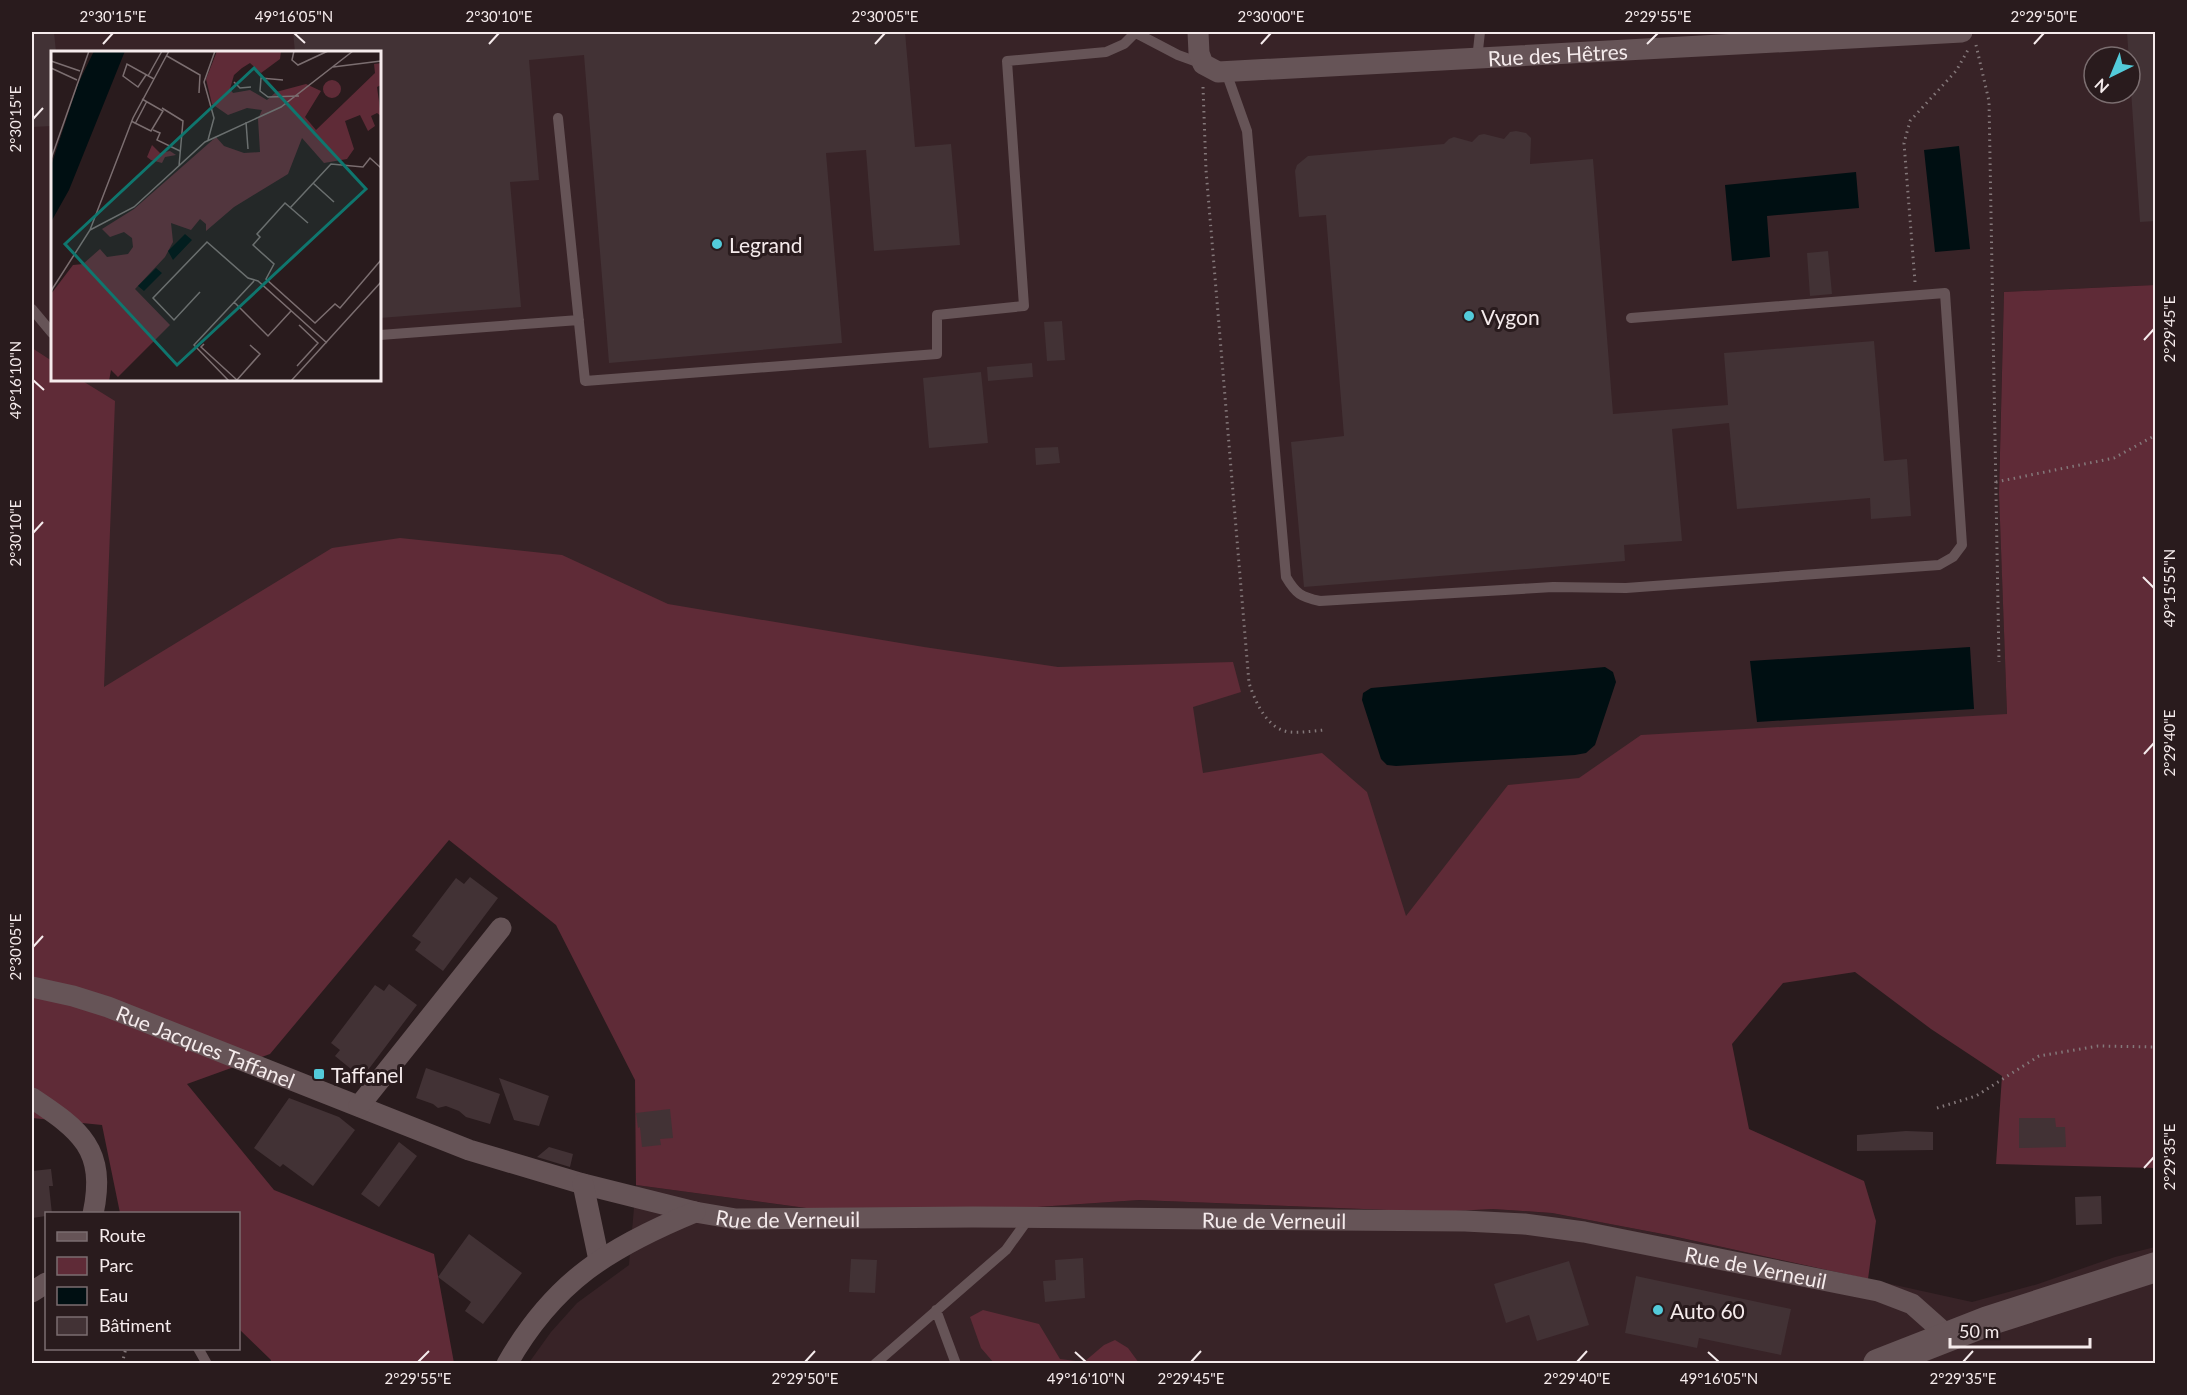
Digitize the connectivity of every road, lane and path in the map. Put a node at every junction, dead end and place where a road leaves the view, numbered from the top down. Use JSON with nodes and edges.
{"nodes":[{"id":1,"x":1136,"y":32,"type":"edge"},
{"id":2,"x":1198,"y":32,"type":"edge"},
{"id":3,"x":1480,"y":32,"type":"edge"},
{"id":4,"x":1906,"y":33,"type":"edge"},
{"id":5,"x":1969,"y":40,"type":"edge"},
{"id":6,"x":1477,"y":59,"type":"junction"},
{"id":7,"x":1203,"y":64,"type":"junction"},
{"id":8,"x":1226,"y":72,"type":"junction"},
{"id":9,"x":558,"y":118,"type":"dead end"},
{"id":10,"x":1916,"y":296,"type":"junction"},
{"id":11,"x":32,"y":309,"type":"edge"},
{"id":12,"x":1631,"y":318,"type":"dead end"},
{"id":13,"x":579,"y":320,"type":"junction"},
{"id":14,"x":51,"y":332,"type":"edge"},
{"id":15,"x":381,"y":335,"type":"edge"},
{"id":16,"x":2156,"y":435,"type":"edge"},
{"id":17,"x":1996,"y":482,"type":"junction"},
{"id":18,"x":2000,"y":662,"type":"dead end"},
{"id":19,"x":1324,"y":730,"type":"dead end"},
{"id":20,"x":501,"y":928,"type":"dead end"},
{"id":21,"x":32,"y":987,"type":"edge"},
{"id":22,"x":2156,"y":1047,"type":"edge"},
{"id":23,"x":32,"y":1098,"type":"edge"},
{"id":24,"x":359,"y":1106,"type":"junction"},
{"id":25,"x":1937,"y":1108,"type":"dead end"},
{"id":26,"x":583,"y":1184,"type":"junction"},
{"id":27,"x":93,"y":1212,"type":"edge"},
{"id":28,"x":695,"y":1212,"type":"junction"},
{"id":29,"x":1029,"y":1218,"type":"junction"},
{"id":30,"x":598,"y":1260,"type":"junction"},
{"id":31,"x":2156,"y":1267,"type":"edge"},
{"id":32,"x":45,"y":1283,"type":"edge"},
{"id":33,"x":32,"y":1292,"type":"edge"},
{"id":34,"x":936,"y":1310,"type":"junction"},
{"id":35,"x":1948,"y":1336,"type":"junction"},
{"id":36,"x":199,"y":1350,"type":"edge"},
{"id":37,"x":207,"y":1364,"type":"edge"},
{"id":38,"x":507,"y":1364,"type":"edge"},
{"id":39,"x":875,"y":1364,"type":"edge"},
{"id":40,"x":956,"y":1364,"type":"edge"},
{"id":41,"x":1878,"y":1364,"type":"edge"}],
"edges":[{"from":1,"to":7,"type":"lane"},
{"from":1,"to":13,"type":"lane"},
{"from":2,"to":7,"type":"street"},
{"from":3,"to":6,"type":"lane"},
{"from":4,"to":5,"type":"street","name":"Rue des Hêtres"},
{"from":4,"to":6,"type":"street","name":"Rue des Hêtres"},
{"from":5,"to":10,"type":"path"},
{"from":5,"to":17,"type":"path"},
{"from":6,"to":8,"type":"street","name":"Rue des Hêtres"},
{"from":7,"to":8,"type":"street"},
{"from":7,"to":19,"type":"path"},
{"from":8,"to":10,"type":"lane"},
{"from":9,"to":13,"type":"lane"},
{"from":10,"to":12,"type":"lane"},
{"from":11,"to":14,"type":"lane"},
{"from":13,"to":15,"type":"lane"},
{"from":16,"to":17,"type":"path"},
{"from":17,"to":18,"type":"path"},
{"from":20,"to":24,"type":"street"},
{"from":21,"to":24,"type":"street","name":"Rue Jacques Taffanel"},
{"from":22,"to":25,"type":"path"},
{"from":23,"to":27,"type":"street"},
{"from":24,"to":26,"type":"street","name":"Rue Jacques Taffanel"},
{"from":26,"to":28,"type":"street","name":"Rue de Verneuil"},
{"from":26,"to":30,"type":"street"},
{"from":28,"to":29,"type":"street","name":"Rue de Verneuil"},
{"from":28,"to":30,"type":"street"},
{"from":29,"to":34,"type":"lane"},
{"from":29,"to":35,"type":"street","name":"Rue de Verneuil"},
{"from":30,"to":38,"type":"street"},
{"from":31,"to":35,"type":"main road"},
{"from":32,"to":33,"type":"street"},
{"from":34,"to":39,"type":"lane"},
{"from":34,"to":40,"type":"lane"},
{"from":35,"to":41,"type":"main road"},
{"from":36,"to":37,"type":"lane"}]}
